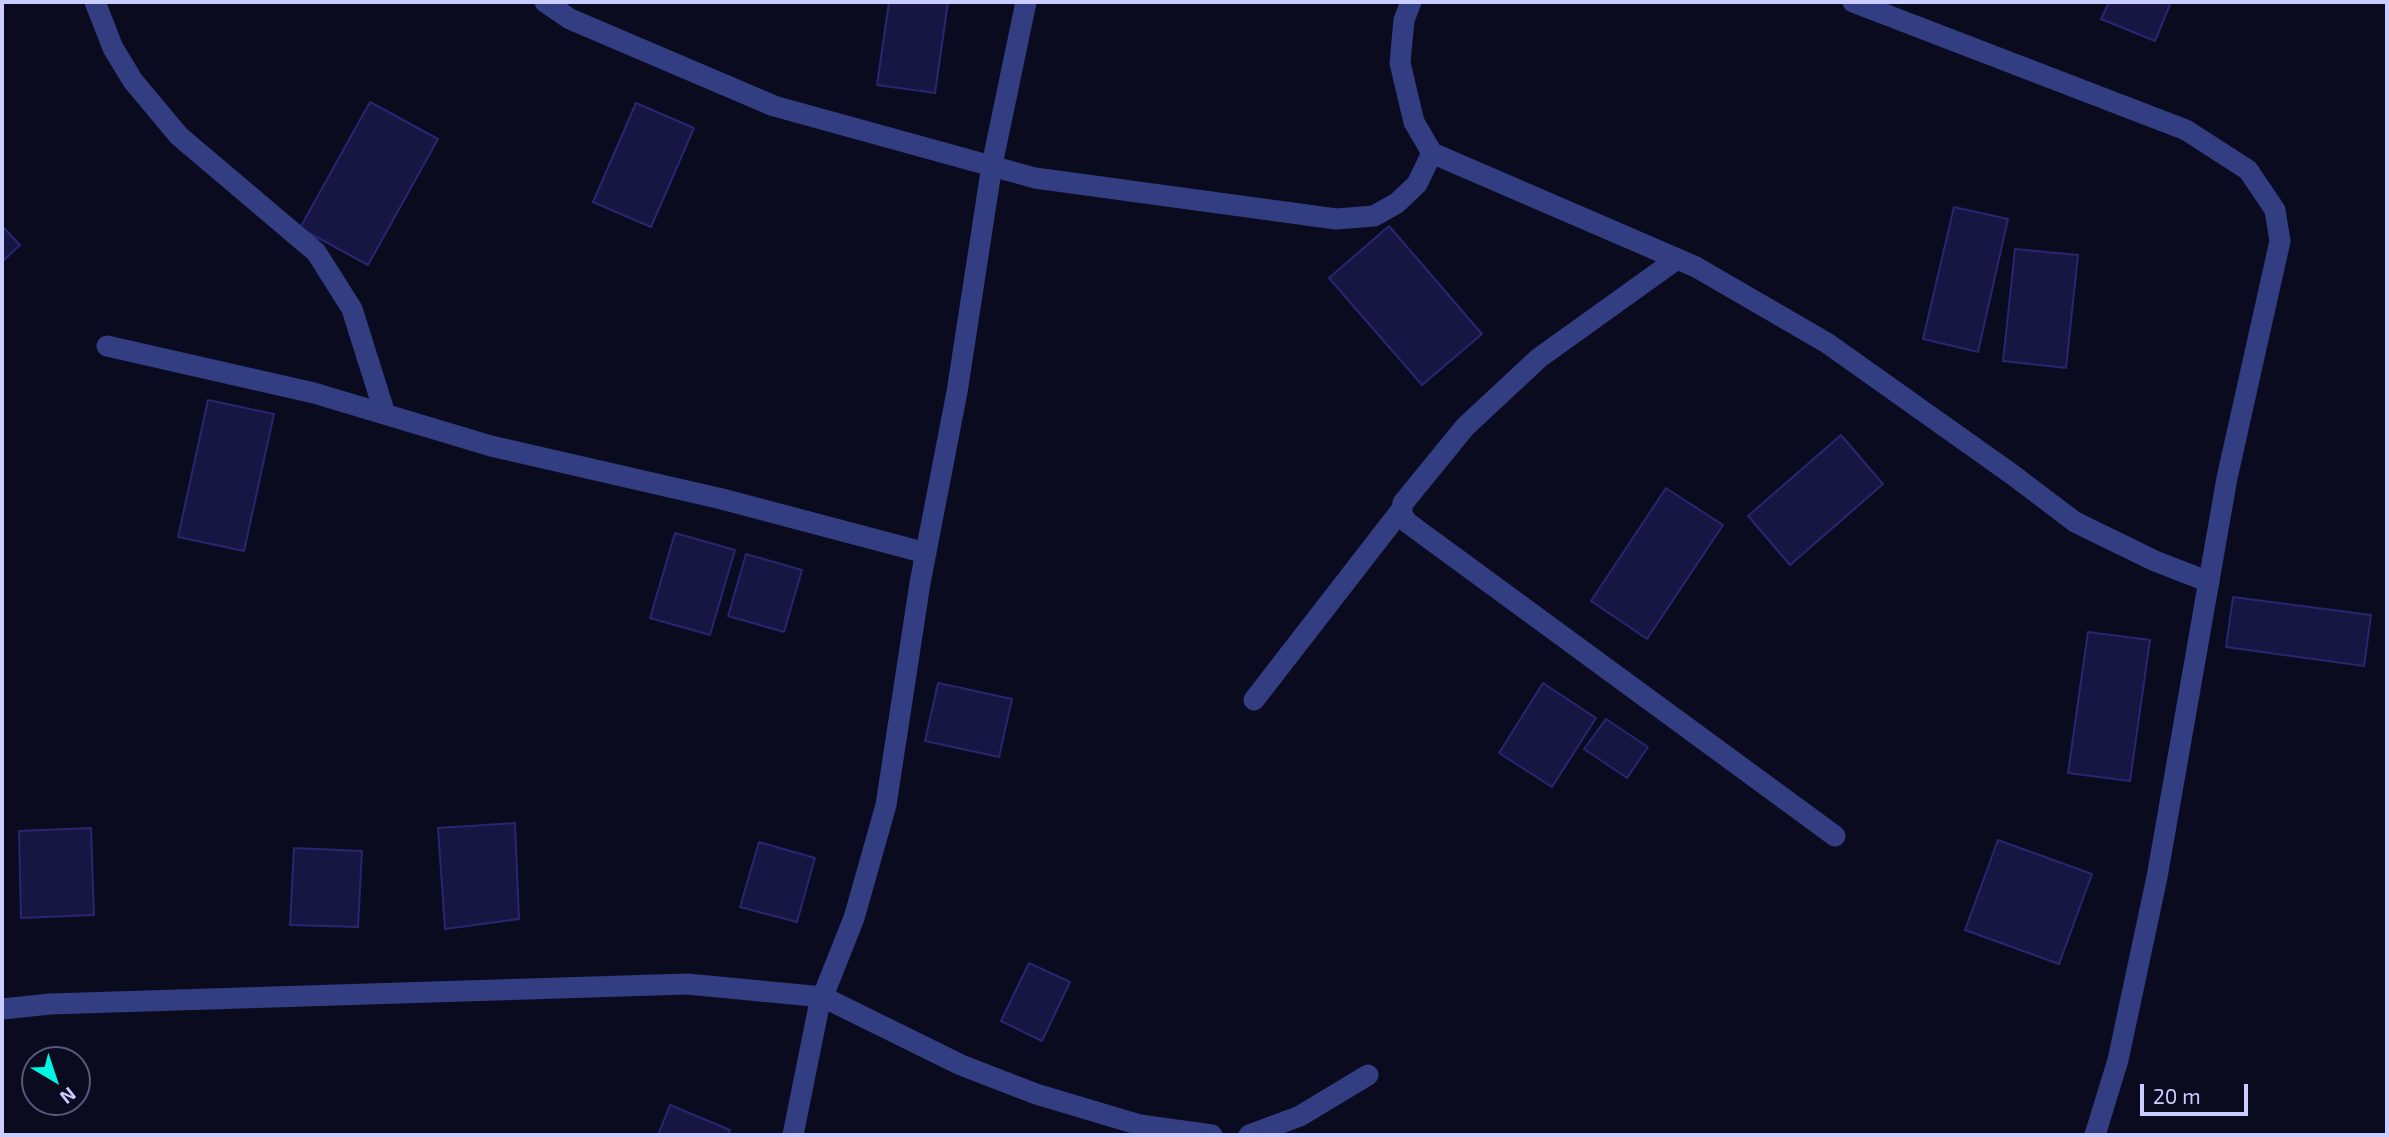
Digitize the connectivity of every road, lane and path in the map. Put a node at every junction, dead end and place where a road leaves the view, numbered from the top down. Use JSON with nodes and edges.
{"nodes":[{"id":1,"x":95,"y":2,"type":"edge"},
{"id":2,"x":545,"y":2,"type":"edge"},
{"id":3,"x":1026,"y":2,"type":"edge"},
{"id":4,"x":1412,"y":2,"type":"edge"},
{"id":5,"x":1853,"y":2,"type":"edge"},
{"id":6,"x":1432,"y":153,"type":"junction"},
{"id":7,"x":992,"y":165,"type":"junction"},
{"id":8,"x":1677,"y":259,"type":"junction"},
{"id":9,"x":107,"y":346,"type":"dead end"},
{"id":10,"x":385,"y":414,"type":"junction"},
{"id":11,"x":1402,"y":509,"type":"junction"},
{"id":12,"x":926,"y":553,"type":"junction"},
{"id":13,"x":2209,"y":582,"type":"junction"},
{"id":14,"x":1254,"y":699,"type":"dead end"},
{"id":15,"x":1835,"y":836,"type":"dead end"},
{"id":16,"x":823,"y":997,"type":"junction"},
{"id":17,"x":2,"y":1009,"type":"edge"},
{"id":18,"x":1368,"y":1074,"type":"dead end"},
{"id":19,"x":793,"y":1135,"type":"edge"},
{"id":20,"x":1212,"y":1135,"type":"edge"},
{"id":21,"x":1250,"y":1135,"type":"edge"},
{"id":22,"x":2095,"y":1135,"type":"edge"}],
"edges":[{"from":1,"to":10,"type":"street"},
{"from":2,"to":7,"type":"street"},
{"from":3,"to":7,"type":"street"},
{"from":4,"to":6,"type":"street"},
{"from":5,"to":13,"type":"street"},
{"from":6,"to":7,"type":"street"},
{"from":6,"to":8,"type":"street"},
{"from":7,"to":12,"type":"street"},
{"from":8,"to":11,"type":"street"},
{"from":8,"to":13,"type":"street"},
{"from":9,"to":10,"type":"street"},
{"from":10,"to":12,"type":"street"},
{"from":11,"to":14,"type":"street"},
{"from":11,"to":15,"type":"street"},
{"from":12,"to":16,"type":"street"},
{"from":13,"to":22,"type":"street"},
{"from":16,"to":17,"type":"street"},
{"from":16,"to":19,"type":"street"},
{"from":16,"to":20,"type":"street"},
{"from":18,"to":21,"type":"street"}]}
